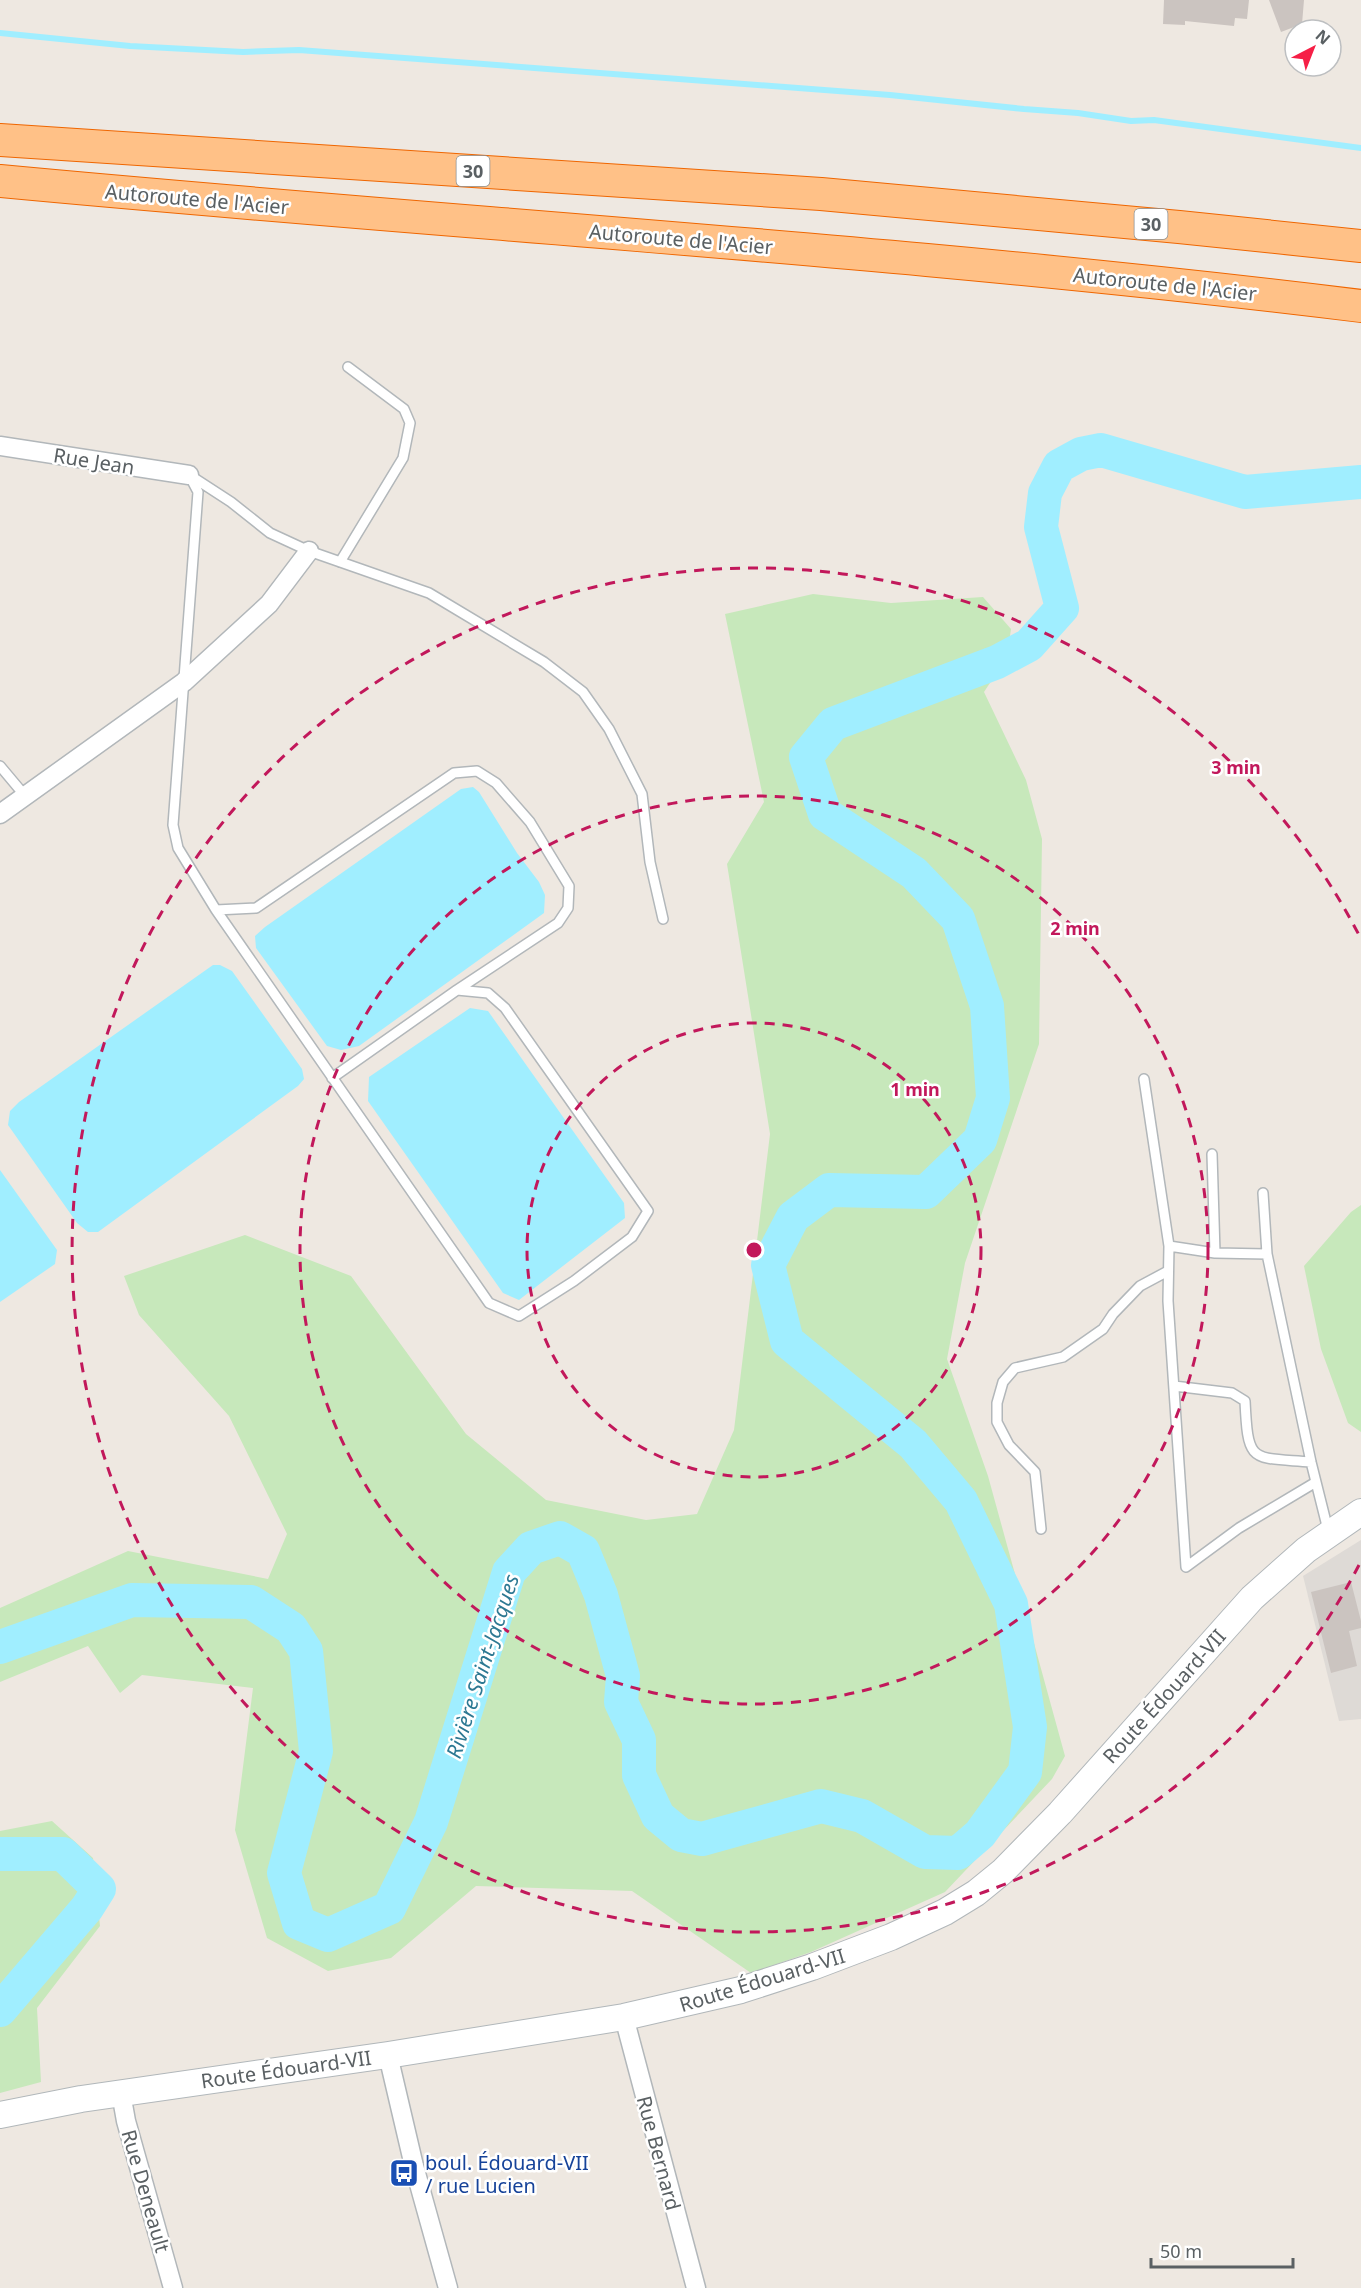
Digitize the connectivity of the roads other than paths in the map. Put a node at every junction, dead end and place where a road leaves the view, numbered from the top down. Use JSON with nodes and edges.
{"nodes":[{"id":1,"x":0,"y":141,"type":"edge"},
{"id":2,"x":0,"y":181,"type":"edge"},
{"id":3,"x":1361,"y":246,"type":"edge"},
{"id":4,"x":1361,"y":306,"type":"edge"},
{"id":5,"x":348,"y":367,"type":"dead end"},
{"id":6,"x":0,"y":446,"type":"edge"},
{"id":7,"x":189,"y":475,"type":"junction"},
{"id":8,"x":309,"y":551,"type":"junction"},
{"id":9,"x":340,"y":562,"type":"junction"},
{"id":10,"x":184,"y":682,"type":"junction"},
{"id":11,"x":0,"y":766,"type":"edge"},
{"id":12,"x":26,"y":797,"type":"junction"},
{"id":13,"x":0,"y":814,"type":"edge"},
{"id":14,"x":216,"y":910,"type":"junction"},
{"id":15,"x":663,"y":919,"type":"dead end"},
{"id":16,"x":457,"y":990,"type":"junction"},
{"id":17,"x":332,"y":1078,"type":"junction"},
{"id":18,"x":1144,"y":1079,"type":"dead end"},
{"id":19,"x":1212,"y":1154,"type":"dead end"},
{"id":20,"x":1263,"y":1193,"type":"dead end"},
{"id":21,"x":1169,"y":1246,"type":"junction"},
{"id":22,"x":1215,"y":1253,"type":"junction"},
{"id":23,"x":1267,"y":1254,"type":"junction"},
{"id":24,"x":1168,"y":1270,"type":"junction"},
{"id":25,"x":1173,"y":1386,"type":"junction"},
{"id":26,"x":1311,"y":1462,"type":"junction"},
{"id":27,"x":1316,"y":1482,"type":"junction"},
{"id":28,"x":1361,"y":1512,"type":"edge"},
{"id":29,"x":1041,"y":1529,"type":"dead end"},
{"id":30,"x":1329,"y":1533,"type":"junction"},
{"id":31,"x":624,"y":2017,"type":"junction"},
{"id":32,"x":388,"y":2055,"type":"junction"},
{"id":33,"x":121,"y":2093,"type":"junction"},
{"id":34,"x":0,"y":2115,"type":"edge"},
{"id":35,"x":173,"y":2288,"type":"edge"},
{"id":36,"x":448,"y":2288,"type":"edge"},
{"id":37,"x":696,"y":2288,"type":"edge"}],
"edges":[{"from":1,"to":3,"type":"highway","number":"30"},
{"from":2,"to":4,"type":"highway","name":"Autoroute de l'Acier"},
{"from":5,"to":9,"type":"lane"},
{"from":6,"to":7,"type":"street","name":"Rue Jean"},
{"from":7,"to":8,"type":"lane"},
{"from":7,"to":10,"type":"lane"},
{"from":8,"to":9,"type":"lane"},
{"from":8,"to":10,"type":"street"},
{"from":9,"to":15,"type":"lane"},
{"from":10,"to":12,"type":"street"},
{"from":10,"to":14,"type":"lane"},
{"from":11,"to":12,"type":"lane"},
{"from":12,"to":13,"type":"street"},
{"from":14,"to":16,"type":"lane"},
{"from":14,"to":17,"type":"lane"},
{"from":16,"to":17,"type":"lane"},
{"from":16,"to":17,"type":"lane"},
{"from":18,"to":21,"type":"lane"},
{"from":19,"to":22,"type":"lane"},
{"from":20,"to":23,"type":"lane"},
{"from":21,"to":22,"type":"lane"},
{"from":21,"to":24,"type":"lane"},
{"from":22,"to":23,"type":"lane"},
{"from":23,"to":26,"type":"lane"},
{"from":24,"to":25,"type":"lane"},
{"from":24,"to":29,"type":"lane"},
{"from":25,"to":26,"type":"lane"},
{"from":25,"to":27,"type":"lane"},
{"from":26,"to":27,"type":"lane"},
{"from":27,"to":30,"type":"lane"},
{"from":28,"to":30,"type":"main road","name":"Route Édouard-VII"},
{"from":30,"to":31,"type":"main road","name":"Route Édouard-VII"},
{"from":31,"to":32,"type":"main road","name":"Route Édouard-VII"},
{"from":31,"to":37,"type":"street","name":"Rue Bernard"},
{"from":32,"to":33,"type":"main road","name":"Route Édouard-VII"},
{"from":32,"to":36,"type":"street"},
{"from":33,"to":34,"type":"main road","name":"Route Édouard-VII"},
{"from":33,"to":35,"type":"street","name":"Rue Deneault"}]}
